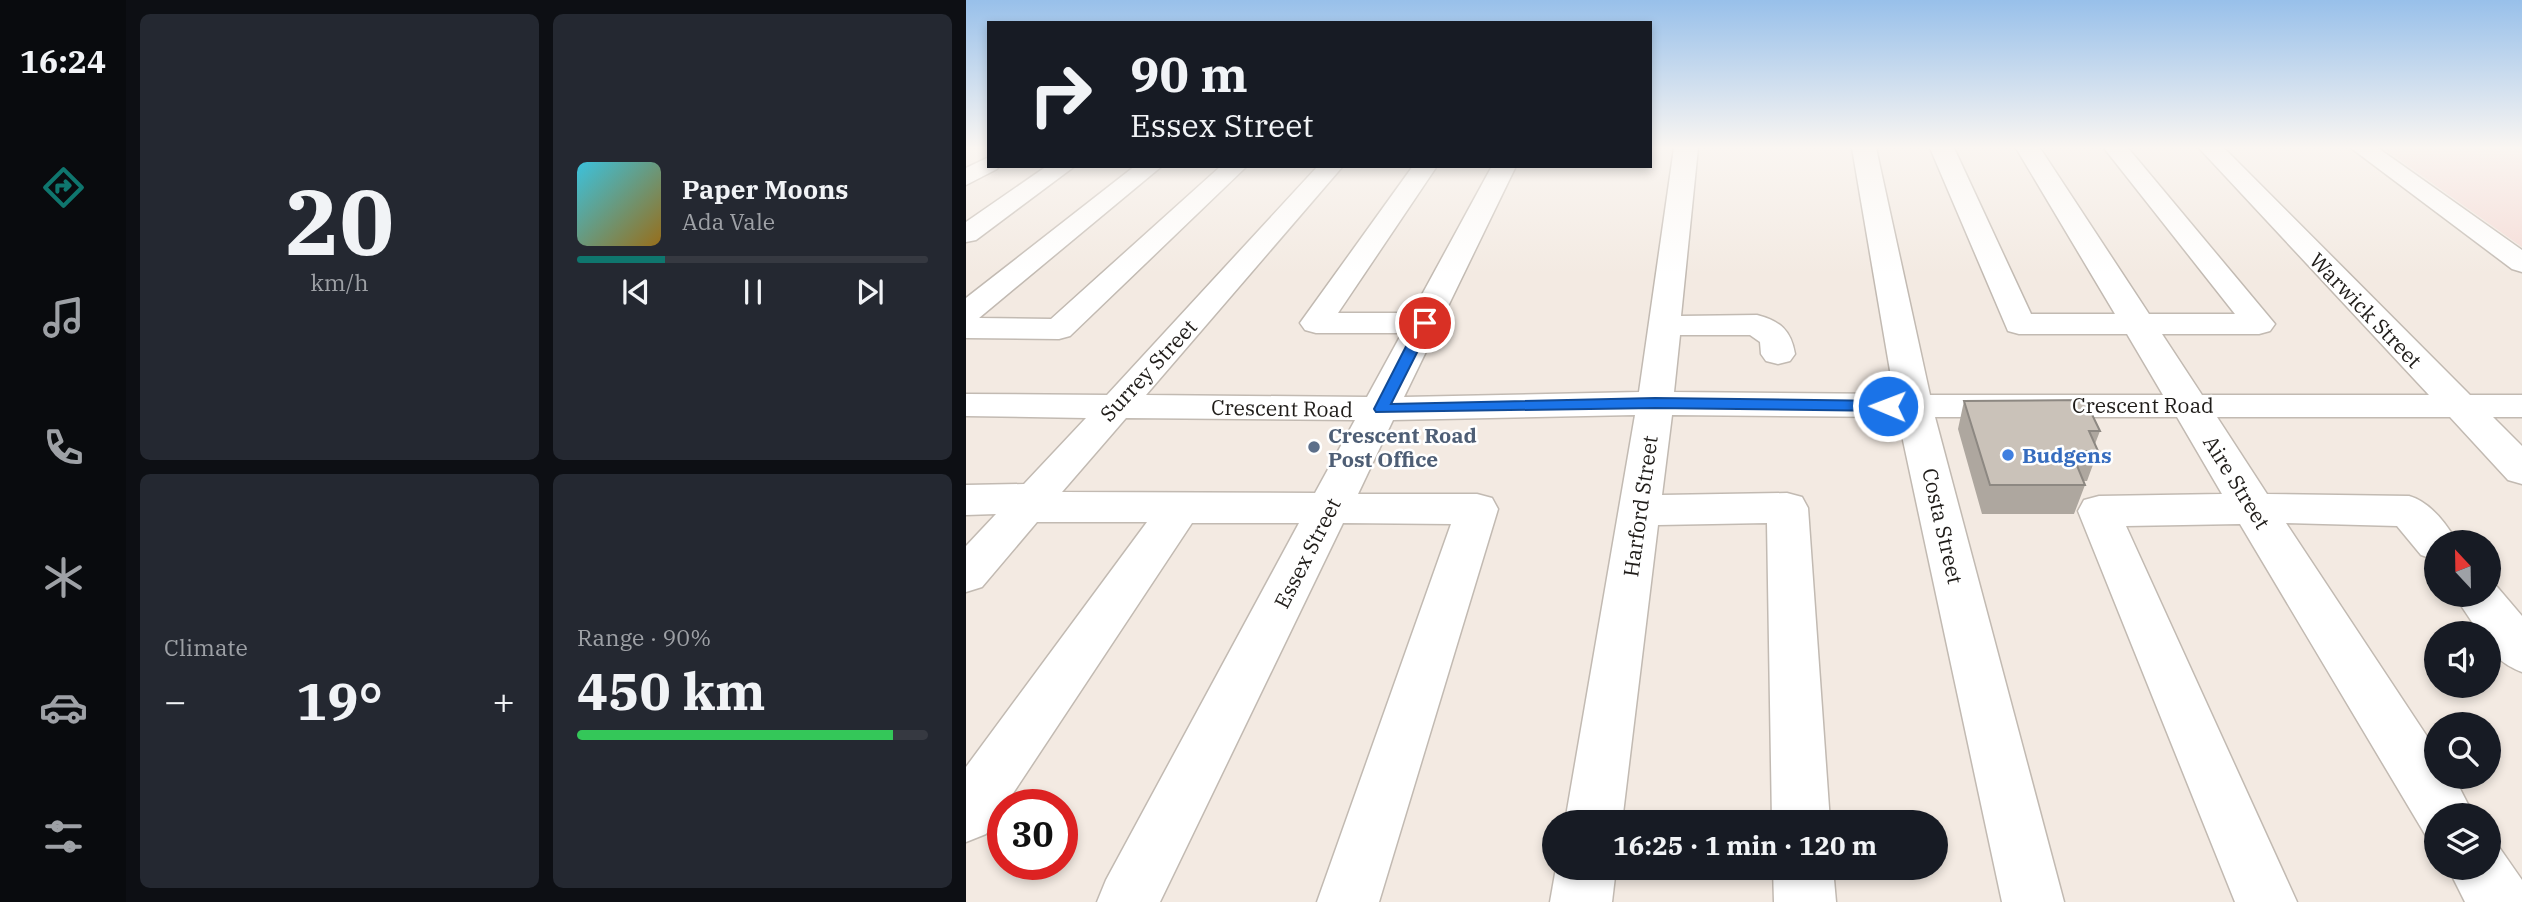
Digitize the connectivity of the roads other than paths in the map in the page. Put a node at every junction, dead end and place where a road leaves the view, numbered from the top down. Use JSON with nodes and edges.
{"nodes":[{"id":1,"x":1029,"y":190,"type":"edge"},
{"id":2,"x":1120,"y":190,"type":"edge"},
{"id":3,"x":1209,"y":190,"type":"edge"},
{"id":4,"x":1310,"y":190,"type":"edge"},
{"id":5,"x":1408,"y":190,"type":"edge"},
{"id":6,"x":1492,"y":190,"type":"edge"},
{"id":7,"x":1681,"y":190,"type":"edge"},
{"id":8,"x":1872,"y":190,"type":"edge"},
{"id":9,"x":1961,"y":190,"type":"edge"},
{"id":10,"x":2055,"y":190,"type":"edge"},
{"id":11,"x":2150,"y":190,"type":"edge"},
{"id":12,"x":2251,"y":190,"type":"edge"},
{"id":13,"x":2421,"y":190,"type":"edge"},
{"id":14,"x":966,"y":234,"type":"edge"},
{"id":15,"x":2522,"y":264,"type":"edge"},
{"id":16,"x":966,"y":313,"type":"edge"},
{"id":17,"x":1425,"y":323,"type":"junction"},
{"id":18,"x":2139,"y":324,"type":"junction"},
{"id":19,"x":1664,"y":326,"type":"junction"},
{"id":20,"x":966,"y":328,"type":"edge"},
{"id":21,"x":1778,"y":354,"type":"dead end"},
{"id":22,"x":1655,"y":403,"type":"junction"},
{"id":23,"x":966,"y":405,"type":"edge"},
{"id":24,"x":2189,"y":405,"type":"junction"},
{"id":25,"x":1914,"y":406,"type":"junction"},
{"id":26,"x":2458,"y":406,"type":"junction"},
{"id":27,"x":2522,"y":406,"type":"edge"},
{"id":28,"x":1113,"y":407,"type":"junction"},
{"id":29,"x":1381,"y":409,"type":"junction"},
{"id":30,"x":2522,"y":470,"type":"edge"},
{"id":31,"x":966,"y":500,"type":"edge"},
{"id":32,"x":1029,"y":503,"type":"junction"},
{"id":33,"x":1181,"y":507,"type":"junction"},
{"id":34,"x":1331,"y":507,"type":"junction"},
{"id":35,"x":2255,"y":509,"type":"junction"},
{"id":36,"x":1639,"y":510,"type":"junction"},
{"id":37,"x":2425,"y":530,"type":"edge"},
{"id":38,"x":966,"y":575,"type":"edge"},
{"id":39,"x":2487,"y":607,"type":"edge"},
{"id":40,"x":2522,"y":651,"type":"edge"},
{"id":41,"x":2438,"y":803,"type":"edge"},
{"id":42,"x":1595,"y":810,"type":"edge"},
{"id":43,"x":1800,"y":810,"type":"edge"},
{"id":44,"x":966,"y":814,"type":"edge"},
{"id":45,"x":1584,"y":880,"type":"edge"},
{"id":46,"x":1804,"y":880,"type":"edge"},
{"id":47,"x":2486,"y":880,"type":"edge"},
{"id":48,"x":1128,"y":902,"type":"edge"},
{"id":49,"x":1348,"y":902,"type":"edge"},
{"id":50,"x":1581,"y":902,"type":"edge"},
{"id":51,"x":1805,"y":902,"type":"edge"},
{"id":52,"x":2033,"y":902,"type":"edge"},
{"id":53,"x":2266,"y":902,"type":"edge"},
{"id":54,"x":2500,"y":902,"type":"edge"}],
"edges":[{"from":1,"to":14,"type":"street"},
{"from":2,"to":16,"type":"street"},
{"from":3,"to":20,"type":"street"},
{"from":4,"to":28,"type":"street","name":"Surrey Street"},
{"from":5,"to":17,"type":"street"},
{"from":6,"to":17,"type":"street","name":"Essex Street"},
{"from":7,"to":19,"type":"street","name":"Harford Street"},
{"from":8,"to":25,"type":"street","name":"Costa Street"},
{"from":9,"to":18,"type":"street"},
{"from":10,"to":18,"type":"street","name":"Aire Street"},
{"from":11,"to":18,"type":"street"},
{"from":12,"to":26,"type":"street","name":"Warwick Street"},
{"from":13,"to":15,"type":"street"},
{"from":17,"to":29,"type":"street","name":"Essex Street"},
{"from":18,"to":24,"type":"street","name":"Aire Street"},
{"from":19,"to":21,"type":"street"},
{"from":19,"to":22,"type":"street","name":"Harford Street"},
{"from":22,"to":25,"type":"street","name":"Crescent Road"},
{"from":22,"to":29,"type":"street","name":"Crescent Road"},
{"from":22,"to":36,"type":"street","name":"Harford Street"},
{"from":23,"to":28,"type":"street","name":"Crescent Road"},
{"from":24,"to":25,"type":"street","name":"Crescent Road"},
{"from":24,"to":26,"type":"street","name":"Crescent Road"},
{"from":24,"to":35,"type":"street","name":"Aire Street"},
{"from":25,"to":52,"type":"street","name":"Costa Street"},
{"from":26,"to":27,"type":"street","name":"Crescent Road"},
{"from":26,"to":30,"type":"street","name":"Warwick Street"},
{"from":28,"to":29,"type":"street","name":"Crescent Road"},
{"from":28,"to":32,"type":"street","name":"Surrey Street"},
{"from":29,"to":34,"type":"street","name":"Essex Street"},
{"from":31,"to":32,"type":"street"},
{"from":32,"to":33,"type":"street"},
{"from":32,"to":38,"type":"street","name":"Surrey Street"},
{"from":33,"to":34,"type":"street"},
{"from":33,"to":44,"type":"street"},
{"from":34,"to":48,"type":"street","name":"Essex Street"},
{"from":34,"to":49,"type":"street"},
{"from":35,"to":37,"type":"street"},
{"from":35,"to":41,"type":"street","name":"Aire Street"},
{"from":35,"to":53,"type":"street"},
{"from":36,"to":42,"type":"street","name":"Harford Street"},
{"from":36,"to":43,"type":"street"},
{"from":39,"to":40,"type":"street"},
{"from":45,"to":50,"type":"street"},
{"from":46,"to":51,"type":"street"},
{"from":47,"to":54,"type":"street"}]}
